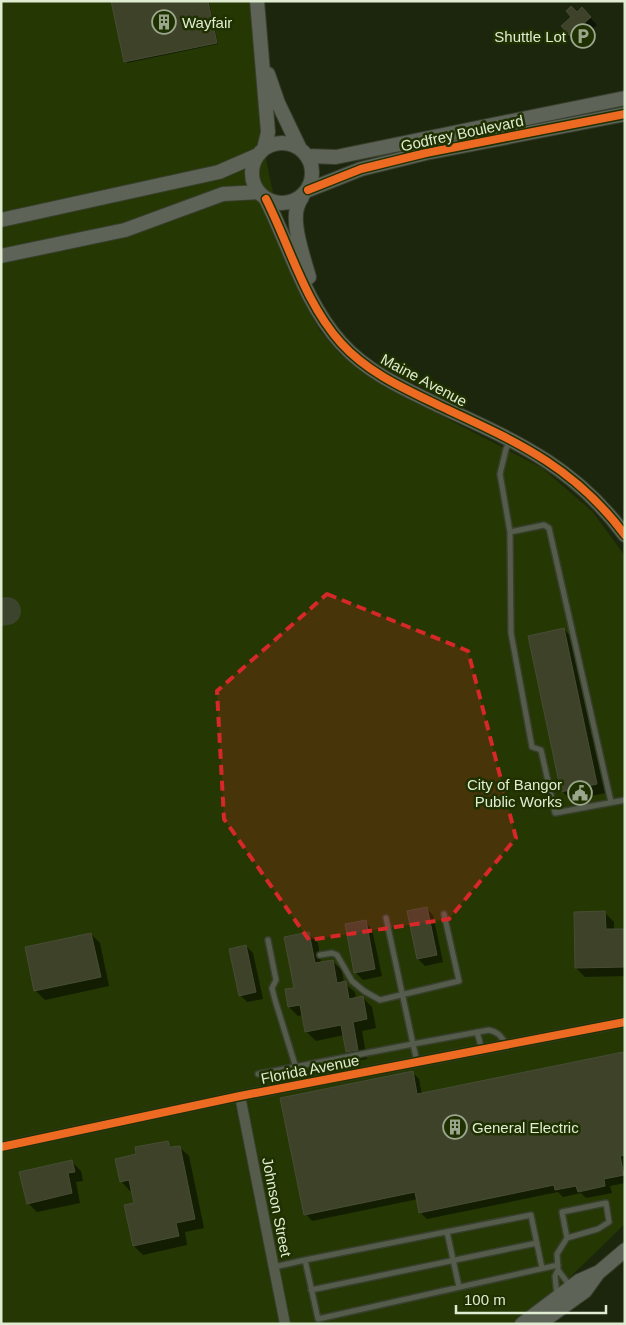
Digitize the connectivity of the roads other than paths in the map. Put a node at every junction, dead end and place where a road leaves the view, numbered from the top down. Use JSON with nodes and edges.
{"nodes":[{"id":1,"x":257,"y":1,"type":"edge"},
{"id":2,"x":260,"y":60,"type":"junction"},
{"id":3,"x":625,"y":98,"type":"edge"},
{"id":4,"x":625,"y":114,"type":"edge"},
{"id":5,"x":261,"y":152,"type":"junction"},
{"id":6,"x":304,"y":152,"type":"junction"},
{"id":7,"x":305,"y":193,"type":"junction"},
{"id":8,"x":263,"y":196,"type":"junction"},
{"id":9,"x":1,"y":220,"type":"edge"},
{"id":10,"x":1,"y":256,"type":"edge"},
{"id":11,"x":320,"y":314,"type":"junction"},
{"id":12,"x":511,"y":440,"type":"junction"},
{"id":13,"x":510,"y":532,"type":"junction"},
{"id":14,"x":625,"y":535,"type":"edge"},
{"id":15,"x":625,"y":800,"type":"edge"},
{"id":16,"x":610,"y":802,"type":"junction"},
{"id":17,"x":444,"y":914,"type":"dead end"},
{"id":18,"x":386,"y":918,"type":"dead end"},
{"id":19,"x":268,"y":940,"type":"dead end"},
{"id":20,"x":320,"y":955,"type":"dead end"},
{"id":21,"x":402,"y":994,"type":"junction"},
{"id":22,"x":625,"y":1022,"type":"edge"},
{"id":23,"x":477,"y":1032,"type":"junction"},
{"id":24,"x":413,"y":1044,"type":"junction"},
{"id":25,"x":507,"y":1045,"type":"junction"},
{"id":26,"x":482,"y":1050,"type":"junction"},
{"id":27,"x":417,"y":1062,"type":"junction"},
{"id":28,"x":297,"y":1067,"type":"junction"},
{"id":29,"x":258,"y":1074,"type":"dead end"},
{"id":30,"x":301,"y":1084,"type":"junction"},
{"id":31,"x":240,"y":1096,"type":"junction"},
{"id":32,"x":1,"y":1147,"type":"edge"},
{"id":33,"x":447,"y":1232,"type":"junction"},
{"id":34,"x":567,"y":1238,"type":"junction"},
{"id":35,"x":537,"y":1243,"type":"junction"},
{"id":36,"x":625,"y":1250,"type":"edge"},
{"id":37,"x":305,"y":1260,"type":"junction"},
{"id":38,"x":453,"y":1261,"type":"junction"},
{"id":39,"x":274,"y":1267,"type":"junction"},
{"id":40,"x":542,"y":1268,"type":"junction"},
{"id":41,"x":558,"y":1268,"type":"junction"},
{"id":42,"x":598,"y":1273,"type":"junction"},
{"id":43,"x":459,"y":1287,"type":"junction"},
{"id":44,"x":571,"y":1287,"type":"junction"},
{"id":45,"x":311,"y":1290,"type":"junction"},
{"id":46,"x":557,"y":1297,"type":"junction"},
{"id":47,"x":285,"y":1324,"type":"edge"},
{"id":48,"x":522,"y":1324,"type":"edge"},
{"id":49,"x":539,"y":1324,"type":"edge"}],
"edges":[{"from":1,"to":2,"type":"street"},
{"from":2,"to":5,"type":"street"},
{"from":2,"to":6,"type":"street"},
{"from":3,"to":6,"type":"street","name":"Godfrey Boulevard"},
{"from":4,"to":7,"type":"street","name":"Godfrey Boulevard"},
{"from":5,"to":6,"type":"street"},
{"from":5,"to":8,"type":"street"},
{"from":5,"to":9,"type":"street"},
{"from":6,"to":7,"type":"street"},
{"from":7,"to":8,"type":"street"},
{"from":7,"to":11,"type":"street","name":"Maine Avenue"},
{"from":8,"to":10,"type":"street"},
{"from":8,"to":11,"type":"street","name":"Maine Avenue"},
{"from":11,"to":12,"type":"street","name":"Maine Avenue"},
{"from":12,"to":13,"type":"lane"},
{"from":12,"to":14,"type":"street","name":"Maine Avenue"},
{"from":13,"to":16,"type":"lane"},
{"from":13,"to":16,"type":"lane"},
{"from":15,"to":16,"type":"lane"},
{"from":17,"to":21,"type":"lane"},
{"from":18,"to":21,"type":"lane"},
{"from":19,"to":28,"type":"lane"},
{"from":20,"to":21,"type":"lane"},
{"from":21,"to":24,"type":"lane"},
{"from":22,"to":25,"type":"street","name":"Florida Avenue"},
{"from":23,"to":24,"type":"lane"},
{"from":23,"to":25,"type":"lane"},
{"from":23,"to":26,"type":"lane"},
{"from":24,"to":27,"type":"lane"},
{"from":24,"to":28,"type":"lane"},
{"from":25,"to":26,"type":"street","name":"Florida Avenue"},
{"from":26,"to":27,"type":"street","name":"Florida Avenue"},
{"from":27,"to":30,"type":"street","name":"Florida Avenue"},
{"from":28,"to":29,"type":"lane"},
{"from":28,"to":30,"type":"lane"},
{"from":30,"to":31,"type":"street","name":"Florida Avenue"},
{"from":31,"to":32,"type":"street","name":"Florida Avenue"},
{"from":31,"to":39,"type":"street","name":"Johnson Street"},
{"from":33,"to":35,"type":"lane"},
{"from":33,"to":37,"type":"lane"},
{"from":33,"to":38,"type":"lane"},
{"from":34,"to":34,"type":"lane"},
{"from":34,"to":41,"type":"lane"},
{"from":35,"to":38,"type":"lane"},
{"from":35,"to":40,"type":"lane"},
{"from":36,"to":42,"type":"street"},
{"from":37,"to":39,"type":"lane"},
{"from":37,"to":45,"type":"lane"},
{"from":38,"to":43,"type":"lane"},
{"from":38,"to":45,"type":"lane"},
{"from":39,"to":47,"type":"street","name":"Johnson Street"},
{"from":40,"to":41,"type":"lane"},
{"from":40,"to":43,"type":"lane"},
{"from":41,"to":44,"type":"lane"},
{"from":41,"to":46,"type":"lane"},
{"from":42,"to":44,"type":"street"},
{"from":42,"to":49,"type":"street"},
{"from":43,"to":45,"type":"lane"},
{"from":44,"to":46,"type":"street"},
{"from":46,"to":48,"type":"street"}]}
